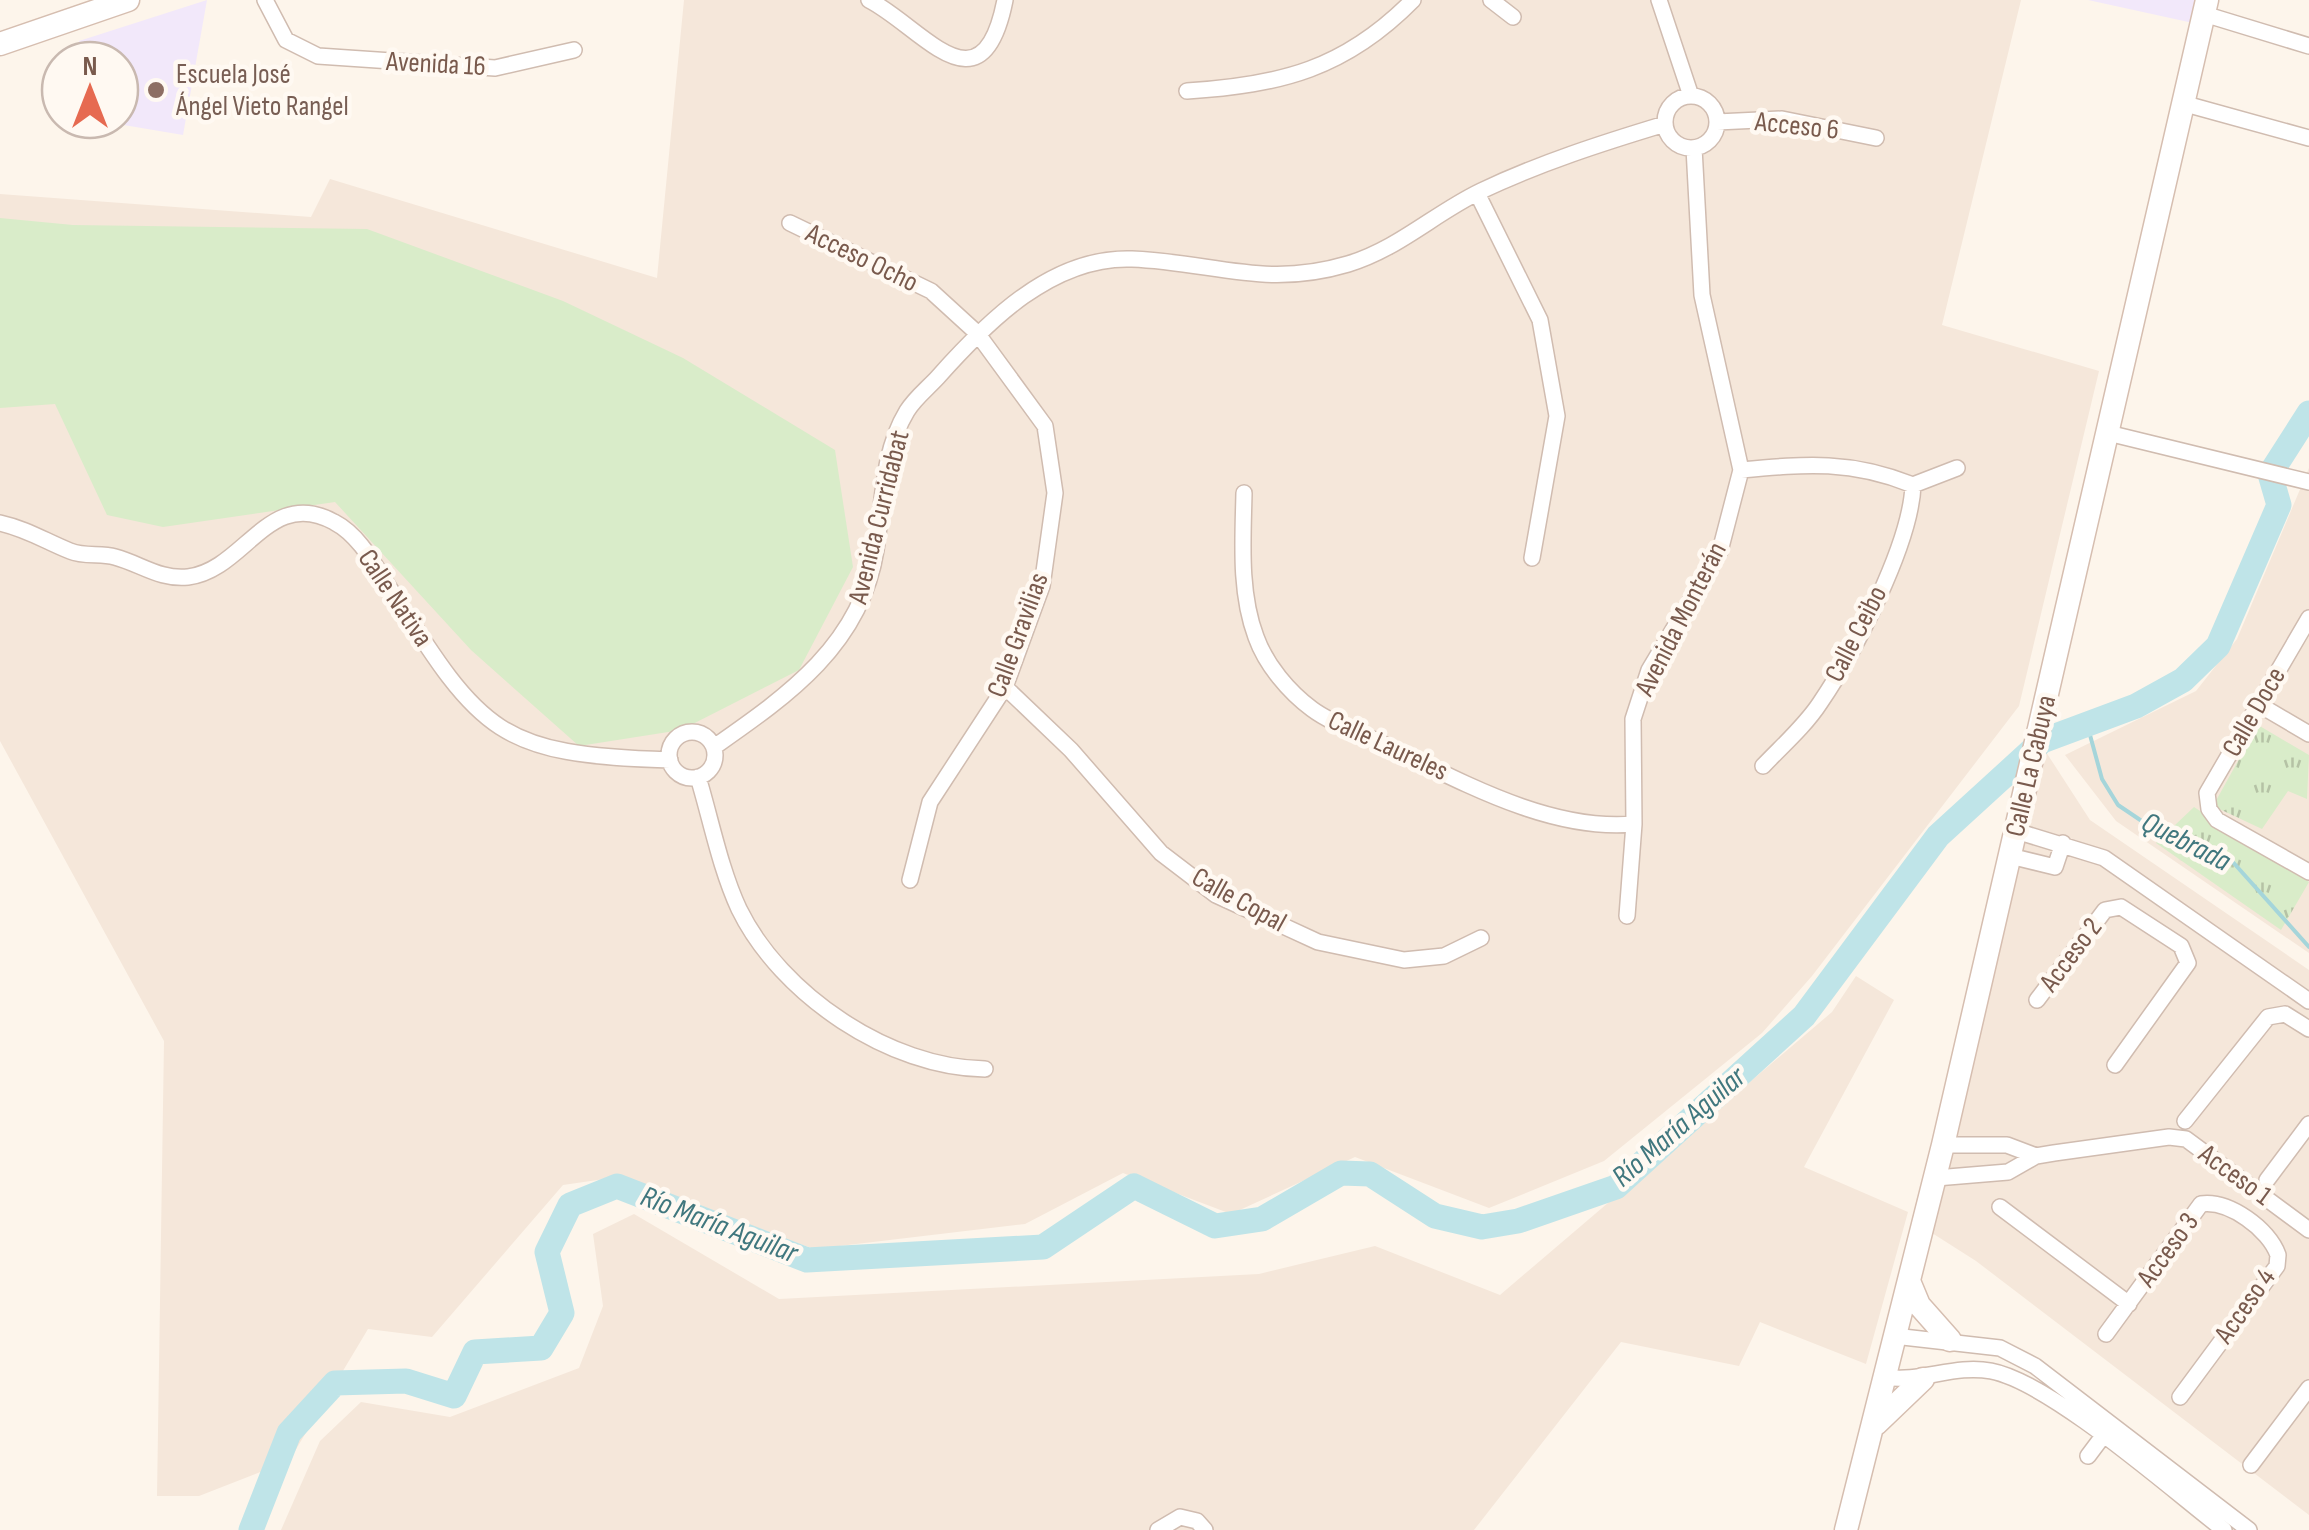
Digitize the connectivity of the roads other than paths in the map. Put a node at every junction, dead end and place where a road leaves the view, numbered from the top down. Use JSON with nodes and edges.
{"nodes":[{"id":1,"x":128,"y":0,"type":"edge"},
{"id":2,"x":265,"y":0,"type":"edge"},
{"id":3,"x":869,"y":0,"type":"edge"},
{"id":4,"x":1005,"y":0,"type":"edge"},
{"id":5,"x":1412,"y":0,"type":"edge"},
{"id":6,"x":1491,"y":0,"type":"edge"},
{"id":7,"x":1659,"y":0,"type":"edge"},
{"id":8,"x":2206,"y":7,"type":"edge"},
{"id":9,"x":1513,"y":16,"type":"dead end"},
{"id":10,"x":0,"y":44,"type":"edge"},
{"id":11,"x":2309,"y":46,"type":"edge"},
{"id":12,"x":574,"y":50,"type":"dead end"},
{"id":13,"x":1187,"y":91,"type":"dead end"},
{"id":14,"x":1690,"y":96,"type":"junction"},
{"id":15,"x":2182,"y":103,"type":"junction"},
{"id":16,"x":1717,"y":122,"type":"junction"},
{"id":17,"x":1665,"y":124,"type":"junction"},
{"id":18,"x":1876,"y":138,"type":"dead end"},
{"id":19,"x":2309,"y":138,"type":"edge"},
{"id":20,"x":1694,"y":148,"type":"junction"},
{"id":21,"x":1477,"y":193,"type":"junction"},
{"id":22,"x":790,"y":223,"type":"dead end"},
{"id":23,"x":978,"y":333,"type":"junction"},
{"id":24,"x":2108,"y":432,"type":"junction"},
{"id":25,"x":1958,"y":468,"type":"dead end"},
{"id":26,"x":1741,"y":470,"type":"junction"},
{"id":27,"x":2290,"y":479,"type":"junction"},
{"id":28,"x":2309,"y":482,"type":"edge"},
{"id":29,"x":1913,"y":484,"type":"junction"},
{"id":30,"x":1244,"y":493,"type":"dead end"},
{"id":31,"x":2309,"y":494,"type":"edge"},
{"id":32,"x":0,"y":524,"type":"edge"},
{"id":33,"x":1532,"y":558,"type":"dead end"},
{"id":34,"x":2309,"y":618,"type":"edge"},
{"id":35,"x":1005,"y":686,"type":"junction"},
{"id":36,"x":2258,"y":704,"type":"junction"},
{"id":37,"x":2309,"y":734,"type":"edge"},
{"id":38,"x":714,"y":748,"type":"junction"},
{"id":39,"x":670,"y":760,"type":"junction"},
{"id":40,"x":1763,"y":766,"type":"dead end"},
{"id":41,"x":698,"y":777,"type":"junction"},
{"id":42,"x":1634,"y":824,"type":"junction"},
{"id":43,"x":2016,"y":831,"type":"junction"},
{"id":44,"x":2063,"y":843,"type":"junction"},
{"id":45,"x":2010,"y":856,"type":"junction"},
{"id":46,"x":2309,"y":872,"type":"edge"},
{"id":47,"x":910,"y":880,"type":"dead end"},
{"id":48,"x":2176,"y":907,"type":"junction"},
{"id":49,"x":1627,"y":916,"type":"dead end"},
{"id":50,"x":2157,"y":931,"type":"junction"},
{"id":51,"x":1481,"y":938,"type":"dead end"},
{"id":52,"x":2037,"y":1000,"type":"dead end"},
{"id":53,"x":2309,"y":1001,"type":"edge"},
{"id":54,"x":2309,"y":1029,"type":"edge"},
{"id":55,"x":2115,"y":1065,"type":"dead end"},
{"id":56,"x":986,"y":1069,"type":"dead end"},
{"id":57,"x":2185,"y":1121,"type":"dead end"},
{"id":58,"x":2309,"y":1124,"type":"edge"},
{"id":59,"x":1944,"y":1145,"type":"junction"},
{"id":60,"x":2036,"y":1156,"type":"junction"},
{"id":61,"x":1936,"y":1178,"type":"junction"},
{"id":62,"x":2265,"y":1187,"type":"junction"},
{"id":63,"x":2000,"y":1207,"type":"dead end"},
{"id":64,"x":2244,"y":1220,"type":"junction"},
{"id":65,"x":2309,"y":1230,"type":"edge"},
{"id":66,"x":1909,"y":1281,"type":"junction"},
{"id":67,"x":2129,"y":1304,"type":"junction"},
{"id":68,"x":2106,"y":1334,"type":"dead end"},
{"id":69,"x":1894,"y":1336,"type":"junction"},
{"id":70,"x":1950,"y":1340,"type":"junction"},
{"id":71,"x":1884,"y":1377,"type":"junction"},
{"id":72,"x":1923,"y":1379,"type":"junction"},
{"id":73,"x":2309,"y":1388,"type":"edge"},
{"id":74,"x":2180,"y":1397,"type":"dead end"},
{"id":75,"x":1871,"y":1431,"type":"junction"},
{"id":76,"x":2106,"y":1431,"type":"junction"},
{"id":77,"x":2088,"y":1456,"type":"dead end"},
{"id":78,"x":2251,"y":1464,"type":"dead end"},
{"id":79,"x":1158,"y":1530,"type":"edge"},
{"id":80,"x":1205,"y":1530,"type":"edge"},
{"id":81,"x":1846,"y":1530,"type":"edge"},
{"id":82,"x":2224,"y":1530,"type":"edge"},
{"id":83,"x":2249,"y":1530,"type":"edge"}],
"edges":[{"from":1,"to":10,"type":"street"},
{"from":2,"to":12,"type":"street","name":"Avenida 16"},
{"from":3,"to":4,"type":"street"},
{"from":5,"to":13,"type":"street"},
{"from":6,"to":9,"type":"street"},
{"from":7,"to":14,"type":"street"},
{"from":8,"to":11,"type":"street"},
{"from":8,"to":15,"type":"street","name":"Calle La Cabuya"},
{"from":14,"to":16,"type":"street"},
{"from":14,"to":17,"type":"street"},
{"from":15,"to":19,"type":"street"},
{"from":15,"to":24,"type":"street","name":"Calle La Cabuya"},
{"from":16,"to":18,"type":"street","name":"Acceso 6"},
{"from":16,"to":20,"type":"street"},
{"from":17,"to":20,"type":"street"},
{"from":17,"to":21,"type":"street","name":"Avenida Curridabat"},
{"from":20,"to":26,"type":"street","name":"Avenida Monterán"},
{"from":21,"to":23,"type":"street","name":"Avenida Curridabat"},
{"from":21,"to":33,"type":"street"},
{"from":22,"to":23,"type":"street","name":"Acceso Ocho"},
{"from":23,"to":35,"type":"street","name":"Calle Gravilias"},
{"from":23,"to":38,"type":"street","name":"Avenida Curridabat"},
{"from":24,"to":27,"type":"street"},
{"from":24,"to":43,"type":"street","name":"Calle La Cabuya"},
{"from":25,"to":29,"type":"street"},
{"from":26,"to":29,"type":"street"},
{"from":26,"to":42,"type":"street","name":"Avenida Monterán"},
{"from":27,"to":28,"type":"street"},
{"from":27,"to":31,"type":"street"},
{"from":29,"to":40,"type":"street","name":"Calle Ceibo"},
{"from":30,"to":42,"type":"street","name":"Calle Laureles"},
{"from":32,"to":39,"type":"street","name":"Calle Nativa"},
{"from":34,"to":36,"type":"street","name":"Calle Doce"},
{"from":35,"to":47,"type":"street","name":"Calle Gravilias"},
{"from":35,"to":51,"type":"street","name":"Calle Copal"},
{"from":36,"to":37,"type":"street"},
{"from":36,"to":46,"type":"street","name":"Calle Doce"},
{"from":38,"to":39,"type":"street"},
{"from":38,"to":41,"type":"street"},
{"from":39,"to":41,"type":"street"},
{"from":41,"to":56,"type":"street"},
{"from":42,"to":49,"type":"street","name":"Avenida Monterán"},
{"from":43,"to":44,"type":"street"},
{"from":43,"to":45,"type":"street","name":"Calle La Cabuya"},
{"from":44,"to":45,"type":"street"},
{"from":44,"to":48,"type":"street"},
{"from":45,"to":59,"type":"street","name":"Calle La Cabuya"},
{"from":48,"to":50,"type":"street"},
{"from":48,"to":53,"type":"street"},
{"from":50,"to":52,"type":"street","name":"Acceso 2"},
{"from":50,"to":55,"type":"street"},
{"from":54,"to":57,"type":"street"},
{"from":58,"to":62,"type":"street"},
{"from":59,"to":60,"type":"street","name":"Acceso 1"},
{"from":59,"to":61,"type":"street","name":"Calle La Cabuya"},
{"from":60,"to":61,"type":"street","name":"Acceso 1"},
{"from":60,"to":62,"type":"street","name":"Acceso 1"},
{"from":61,"to":66,"type":"street","name":"Calle La Cabuya"},
{"from":62,"to":64,"type":"street"},
{"from":62,"to":65,"type":"street","name":"Acceso 1"},
{"from":63,"to":67,"type":"street"},
{"from":64,"to":67,"type":"street","name":"Acceso 3"},
{"from":64,"to":74,"type":"street","name":"Acceso 4"},
{"from":66,"to":69,"type":"street","name":"Calle La Cabuya"},
{"from":66,"to":70,"type":"street"},
{"from":67,"to":68,"type":"street","name":"Acceso 3"},
{"from":69,"to":70,"type":"street"},
{"from":69,"to":71,"type":"street","name":"Calle La Cabuya"},
{"from":70,"to":76,"type":"street"},
{"from":71,"to":72,"type":"street"},
{"from":71,"to":75,"type":"street","name":"Calle La Cabuya"},
{"from":72,"to":75,"type":"street"},
{"from":72,"to":76,"type":"street"},
{"from":73,"to":78,"type":"street"},
{"from":75,"to":81,"type":"street","name":"Calle La Cabuya"},
{"from":76,"to":77,"type":"street"},
{"from":76,"to":82,"type":"street"},
{"from":76,"to":83,"type":"street"},
{"from":79,"to":80,"type":"street"}]}
